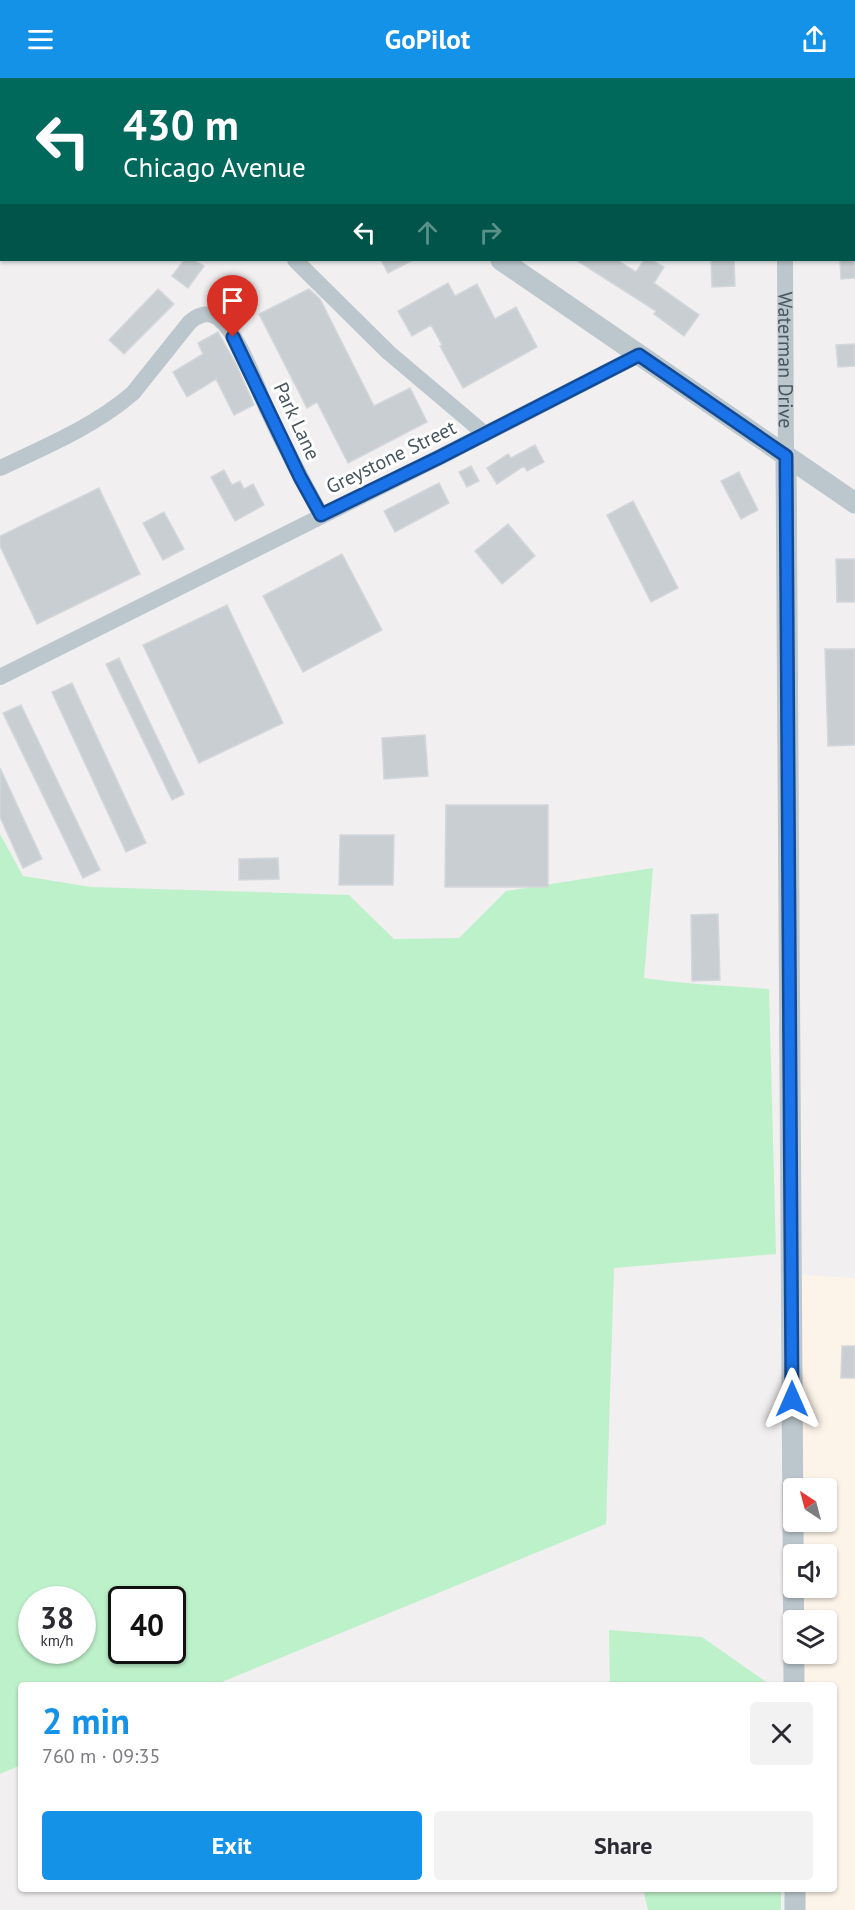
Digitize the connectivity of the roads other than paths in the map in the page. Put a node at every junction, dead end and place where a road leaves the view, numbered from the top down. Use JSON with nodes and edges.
{"nodes":[{"id":1,"x":296,"y":261,"type":"edge"},
{"id":2,"x":502,"y":261,"type":"edge"},
{"id":3,"x":785,"y":261,"type":"edge"},
{"id":4,"x":639,"y":355,"type":"junction"},
{"id":5,"x":485,"y":434,"type":"junction"},
{"id":6,"x":786,"y":456,"type":"junction"},
{"id":7,"x":0,"y":468,"type":"edge"},
{"id":8,"x":855,"y":503,"type":"edge"},
{"id":9,"x":321,"y":515,"type":"junction"},
{"id":10,"x":0,"y":677,"type":"edge"},
{"id":11,"x":794,"y":1682,"type":"edge"},
{"id":12,"x":795,"y":1892,"type":"edge"},
{"id":13,"x":795,"y":1910,"type":"edge"}],
"edges":[{"from":1,"to":5,"type":"street"},
{"from":2,"to":4,"type":"street"},
{"from":3,"to":6,"type":"street","name":"Waterman Drive"},
{"from":4,"to":5,"type":"street","name":"Greystone Street"},
{"from":4,"to":6,"type":"street"},
{"from":5,"to":9,"type":"street","name":"Greystone Street"},
{"from":6,"to":8,"type":"street"},
{"from":6,"to":11,"type":"street","name":"Waterman Drive"},
{"from":7,"to":9,"type":"street","name":"Park Lane"},
{"from":9,"to":10,"type":"street","name":"Greystone Street"},
{"from":12,"to":13,"type":"street"}]}
